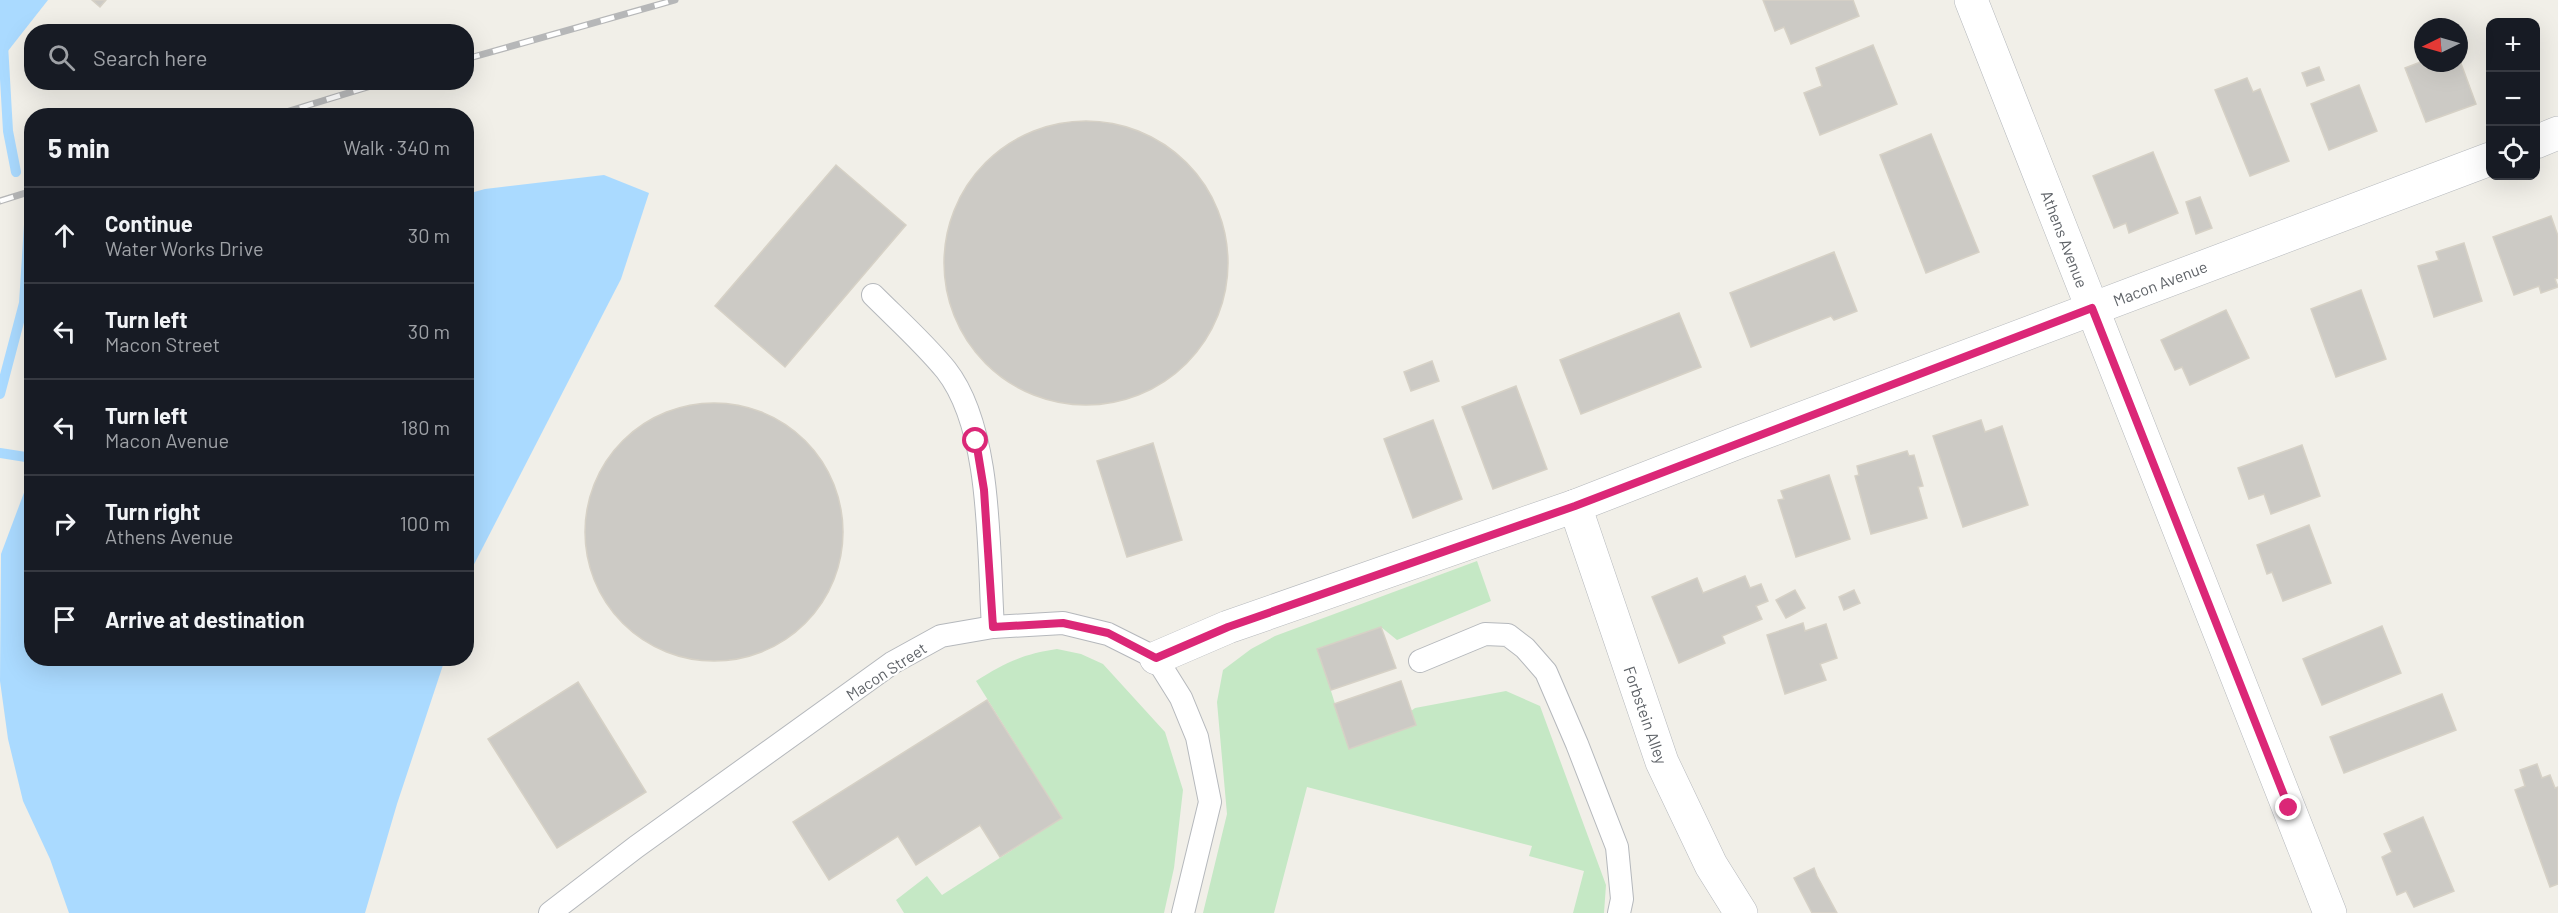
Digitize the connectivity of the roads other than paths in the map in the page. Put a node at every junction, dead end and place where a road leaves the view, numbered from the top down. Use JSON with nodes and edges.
{"nodes":[{"id":1,"x":1971,"y":0,"type":"edge"},
{"id":2,"x":2558,"y":133,"type":"edge"},
{"id":3,"x":2540,"y":140,"type":"edge"},
{"id":4,"x":2486,"y":160,"type":"edge"},
{"id":5,"x":873,"y":295,"type":"dead end"},
{"id":6,"x":2092,"y":308,"type":"junction"},
{"id":7,"x":1575,"y":506,"type":"junction"},
{"id":8,"x":993,"y":627,"type":"junction"},
{"id":9,"x":1156,"y":658,"type":"junction"},
{"id":10,"x":1420,"y":661,"type":"dead end"},
{"id":11,"x":550,"y":913,"type":"edge"},
{"id":12,"x":1183,"y":913,"type":"edge"},
{"id":13,"x":1619,"y":913,"type":"edge"},
{"id":14,"x":1742,"y":913,"type":"edge"},
{"id":15,"x":2330,"y":913,"type":"edge"}],
"edges":[{"from":1,"to":6,"type":"street","name":"Athens Avenue"},
{"from":2,"to":3,"type":"street"},
{"from":4,"to":6,"type":"street","name":"Macon Avenue"},
{"from":5,"to":8,"type":"lane"},
{"from":6,"to":7,"type":"street","name":"Macon Avenue"},
{"from":6,"to":15,"type":"street","name":"Athens Avenue"},
{"from":7,"to":9,"type":"street","name":"Macon Avenue"},
{"from":7,"to":14,"type":"street","name":"Forbstein Alley"},
{"from":8,"to":9,"type":"lane","name":"Macon Street"},
{"from":8,"to":11,"type":"lane","name":"Macon Street"},
{"from":9,"to":12,"type":"lane"},
{"from":10,"to":13,"type":"lane"}]}
